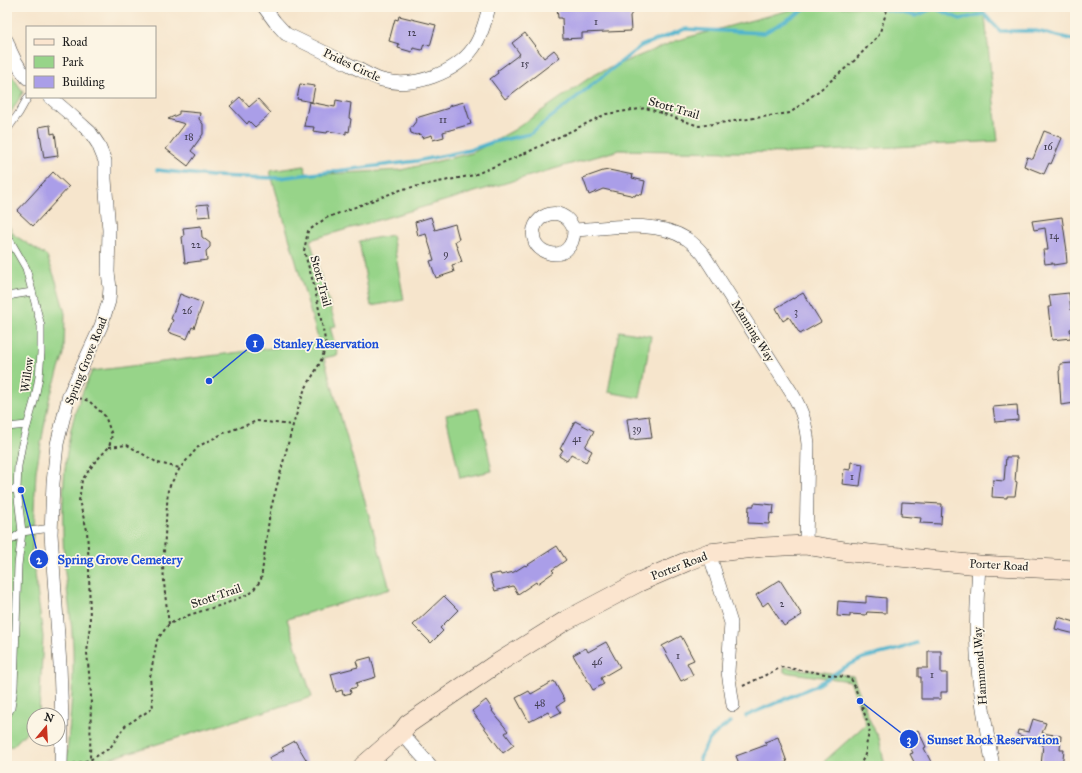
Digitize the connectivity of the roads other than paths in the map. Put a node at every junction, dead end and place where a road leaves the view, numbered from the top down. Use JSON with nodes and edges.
{"nodes":[{"id":1,"x":264,"y":7,"type":"edge"},
{"id":2,"x":489,"y":7,"type":"edge"},
{"id":3,"x":7,"y":41,"type":"edge"},
{"id":4,"x":26,"y":77,"type":"edge"},
{"id":5,"x":27,"y":98,"type":"edge"},
{"id":6,"x":51,"y":98,"type":"edge"},
{"id":7,"x":7,"y":130,"type":"edge"},
{"id":8,"x":574,"y":230,"type":"dead end"},
{"id":9,"x":7,"y":235,"type":"edge"},
{"id":10,"x":32,"y":292,"type":"junction"},
{"id":11,"x":7,"y":298,"type":"edge"},
{"id":12,"x":27,"y":425,"type":"junction"},
{"id":13,"x":7,"y":427,"type":"edge"},
{"id":14,"x":17,"y":489,"type":"junction"},
{"id":15,"x":7,"y":490,"type":"edge"},
{"id":16,"x":51,"y":528,"type":"junction"},
{"id":17,"x":22,"y":532,"type":"junction"},
{"id":18,"x":7,"y":543,"type":"edge"},
{"id":19,"x":806,"y":545,"type":"junction"},
{"id":20,"x":709,"y":553,"type":"junction"},
{"id":21,"x":979,"y":565,"type":"junction"},
{"id":22,"x":1075,"y":570,"type":"edge"},
{"id":23,"x":7,"y":634,"type":"edge"},
{"id":24,"x":15,"y":634,"type":"junction"},
{"id":25,"x":733,"y":705,"type":"dead end"},
{"id":26,"x":7,"y":714,"type":"edge"},
{"id":27,"x":401,"y":733,"type":"junction"},
{"id":28,"x":61,"y":762,"type":"edge"},
{"id":29,"x":363,"y":766,"type":"edge"},
{"id":30,"x":431,"y":766,"type":"edge"},
{"id":31,"x":993,"y":766,"type":"edge"}],
"edges":[{"from":1,"to":2,"type":"street","name":"Prides Circle"},
{"from":3,"to":4,"type":"street"},
{"from":5,"to":7,"type":"lane"},
{"from":6,"to":16,"type":"street","name":"Spring Grove Road"},
{"from":8,"to":19,"type":"street","name":"Manning Way"},
{"from":9,"to":10,"type":"lane","name":"Willow"},
{"from":10,"to":11,"type":"lane"},
{"from":10,"to":12,"type":"lane","name":"Willow"},
{"from":12,"to":13,"type":"lane"},
{"from":12,"to":14,"type":"lane","name":"Willow"},
{"from":14,"to":15,"type":"lane"},
{"from":14,"to":17,"type":"lane","name":"Willow"},
{"from":16,"to":17,"type":"lane"},
{"from":16,"to":28,"type":"street","name":"Spring Grove Road"},
{"from":17,"to":18,"type":"lane"},
{"from":17,"to":24,"type":"lane","name":"Willow"},
{"from":19,"to":20,"type":"street","name":"Porter Road"},
{"from":19,"to":21,"type":"street","name":"Porter Road"},
{"from":20,"to":25,"type":"street"},
{"from":20,"to":27,"type":"street","name":"Porter Road"},
{"from":21,"to":22,"type":"street","name":"Porter Road"},
{"from":21,"to":31,"type":"street","name":"Hammond Way"},
{"from":23,"to":24,"type":"lane"},
{"from":24,"to":26,"type":"lane","name":"Willow"},
{"from":27,"to":29,"type":"street","name":"Porter Road"},
{"from":27,"to":30,"type":"street"}]}
